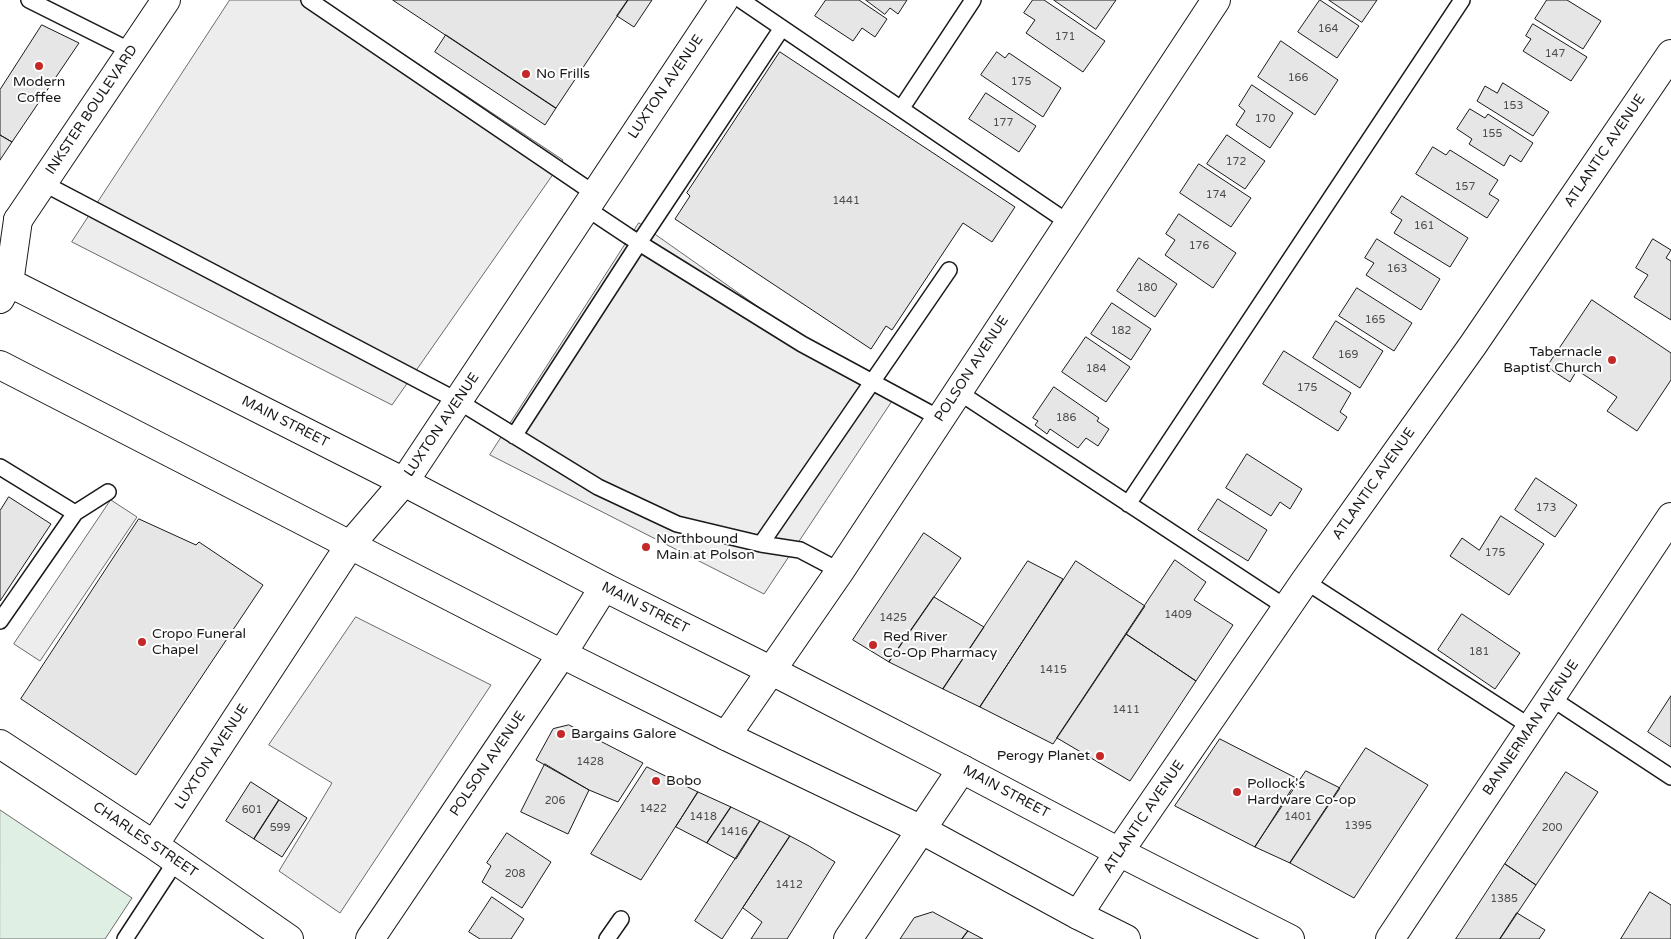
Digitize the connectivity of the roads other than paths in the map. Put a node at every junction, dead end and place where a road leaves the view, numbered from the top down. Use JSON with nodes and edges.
{"nodes":[{"id":1,"x":30,"y":0,"type":"edge"},
{"id":2,"x":166,"y":0,"type":"edge"},
{"id":3,"x":309,"y":0,"type":"edge"},
{"id":4,"x":724,"y":0,"type":"edge"},
{"id":5,"x":741,"y":0,"type":"edge"},
{"id":6,"x":973,"y":0,"type":"edge"},
{"id":7,"x":1216,"y":0,"type":"edge"},
{"id":8,"x":1462,"y":0,"type":"edge"},
{"id":9,"x":782,"y":28,"type":"junction"},
{"id":10,"x":131,"y":51,"type":"junction"},
{"id":11,"x":1671,"y":54,"type":"edge"},
{"id":12,"x":901,"y":109,"type":"junction"},
{"id":13,"x":43,"y":184,"type":"junction"},
{"id":14,"x":591,"y":201,"type":"junction"},
{"id":15,"x":1069,"y":223,"type":"junction"},
{"id":16,"x":9,"y":225,"type":"edge"},
{"id":17,"x":639,"y":243,"type":"junction"},
{"id":18,"x":949,"y":270,"type":"dead end"},
{"id":19,"x":3,"y":287,"type":"edge"},
{"id":20,"x":0,"y":365,"type":"edge"},
{"id":21,"x":871,"y":383,"type":"junction"},
{"id":22,"x":957,"y":391,"type":"junction"},
{"id":23,"x":458,"y":401,"type":"junction"},
{"id":24,"x":939,"y":418,"type":"junction"},
{"id":25,"x":514,"y":436,"type":"junction"},
{"id":26,"x":0,"y":467,"type":"edge"},
{"id":27,"x":404,"y":482,"type":"junction"},
{"id":28,"x":108,"y":492,"type":"dead end"},
{"id":29,"x":1128,"y":504,"type":"junction"},
{"id":30,"x":75,"y":513,"type":"junction"},
{"id":31,"x":1671,"y":517,"type":"edge"},
{"id":32,"x":761,"y":544,"type":"junction"},
{"id":33,"x":350,"y":545,"type":"junction"},
{"id":34,"x":840,"y":571,"type":"junction"},
{"id":35,"x":1305,"y":581,"type":"junction"},
{"id":36,"x":604,"y":587,"type":"junction"},
{"id":37,"x":1287,"y":608,"type":"junction"},
{"id":38,"x":0,"y":620,"type":"edge"},
{"id":39,"x":562,"y":654,"type":"junction"},
{"id":40,"x":772,"y":671,"type":"junction"},
{"id":41,"x":1551,"y":698,"type":"junction"},
{"id":42,"x":1531,"y":728,"type":"junction"},
{"id":43,"x":726,"y":736,"type":"junction"},
{"id":44,"x":0,"y":744,"type":"edge"},
{"id":45,"x":962,"y":769,"type":"junction"},
{"id":46,"x":1671,"y":777,"type":"edge"},
{"id":47,"x":922,"y":830,"type":"junction"},
{"id":48,"x":154,"y":845,"type":"junction"},
{"id":49,"x":1119,"y":852,"type":"junction"},
{"id":50,"x":176,"y":861,"type":"junction"},
{"id":51,"x":1078,"y":915,"type":"junction"},
{"id":52,"x":621,"y":919,"type":"dead end"},
{"id":53,"x":125,"y":939,"type":"edge"},
{"id":54,"x":289,"y":939,"type":"edge"},
{"id":55,"x":370,"y":939,"type":"edge"},
{"id":56,"x":607,"y":939,"type":"edge"},
{"id":57,"x":848,"y":939,"type":"edge"},
{"id":58,"x":1126,"y":939,"type":"edge"},
{"id":59,"x":1290,"y":939,"type":"edge"},
{"id":60,"x":1390,"y":939,"type":"edge"}],
"edges":[{"from":1,"to":10,"type":"lane"},
{"from":2,"to":10,"type":"street","name":"INKSTER BOULEVARD"},
{"from":3,"to":14,"type":"lane"},
{"from":4,"to":14,"type":"street","name":"LUXTON AVENUE"},
{"from":5,"to":9,"type":"lane"},
{"from":6,"to":12,"type":"lane"},
{"from":7,"to":15,"type":"street","name":"POLSON AVENUE"},
{"from":8,"to":29,"type":"lane"},
{"from":9,"to":12,"type":"lane"},
{"from":9,"to":17,"type":"lane"},
{"from":10,"to":13,"type":"street","name":"INKSTER BOULEVARD"},
{"from":11,"to":35,"type":"street","name":"ATLANTIC AVENUE"},
{"from":12,"to":15,"type":"lane"},
{"from":13,"to":16,"type":"street","name":"INKSTER BOULEVARD"},
{"from":13,"to":23,"type":"lane"},
{"from":14,"to":17,"type":"lane"},
{"from":14,"to":23,"type":"street","name":"LUXTON AVENUE"},
{"from":15,"to":22,"type":"street","name":"POLSON AVENUE"},
{"from":16,"to":19,"type":"street","name":"INKSTER BOULEVARD"},
{"from":17,"to":21,"type":"lane"},
{"from":17,"to":25,"type":"lane"},
{"from":18,"to":21,"type":"lane"},
{"from":19,"to":27,"type":"street","name":"MAIN STREET"},
{"from":20,"to":33,"type":"street"},
{"from":21,"to":24,"type":"lane"},
{"from":21,"to":32,"type":"lane"},
{"from":22,"to":24,"type":"street","name":"POLSON AVENUE"},
{"from":22,"to":29,"type":"lane"},
{"from":23,"to":25,"type":"lane"},
{"from":23,"to":27,"type":"street","name":"LUXTON AVENUE"},
{"from":24,"to":34,"type":"street","name":"POLSON AVENUE"},
{"from":25,"to":32,"type":"lane"},
{"from":26,"to":30,"type":"lane"},
{"from":27,"to":33,"type":"street","name":"LUXTON AVENUE"},
{"from":27,"to":36,"type":"street","name":"MAIN STREET"},
{"from":28,"to":30,"type":"lane"},
{"from":29,"to":37,"type":"lane"},
{"from":30,"to":38,"type":"lane"},
{"from":31,"to":41,"type":"street","name":"BANNERMAN AVENUE"},
{"from":32,"to":34,"type":"lane"},
{"from":33,"to":39,"type":"street"},
{"from":33,"to":48,"type":"street","name":"LUXTON AVENUE"},
{"from":34,"to":40,"type":"street","name":"POLSON AVENUE"},
{"from":35,"to":37,"type":"street","name":"ATLANTIC AVENUE"},
{"from":35,"to":42,"type":"lane"},
{"from":36,"to":39,"type":"street","name":"POLSON AVENUE"},
{"from":36,"to":40,"type":"street","name":"MAIN STREET"},
{"from":37,"to":49,"type":"street","name":"ATLANTIC AVENUE"},
{"from":39,"to":43,"type":"street"},
{"from":39,"to":55,"type":"street","name":"POLSON AVENUE"},
{"from":40,"to":43,"type":"street","name":"POLSON AVENUE"},
{"from":40,"to":45,"type":"street","name":"MAIN STREET"},
{"from":41,"to":42,"type":"street","name":"BANNERMAN AVENUE"},
{"from":41,"to":46,"type":"lane"},
{"from":42,"to":60,"type":"street","name":"BANNERMAN AVENUE"},
{"from":43,"to":47,"type":"street"},
{"from":44,"to":48,"type":"street","name":"CHARLES STREET"},
{"from":45,"to":47,"type":"street"},
{"from":45,"to":49,"type":"street","name":"MAIN STREET"},
{"from":47,"to":51,"type":"street"},
{"from":47,"to":57,"type":"street"},
{"from":48,"to":50,"type":"street","name":"CHARLES STREET"},
{"from":49,"to":51,"type":"street","name":"ATLANTIC AVENUE"},
{"from":49,"to":59,"type":"street","name":"MAIN STREET"},
{"from":50,"to":53,"type":"lane"},
{"from":50,"to":54,"type":"street","name":"CHARLES STREET"},
{"from":51,"to":58,"type":"street"},
{"from":52,"to":56,"type":"lane"}]}
